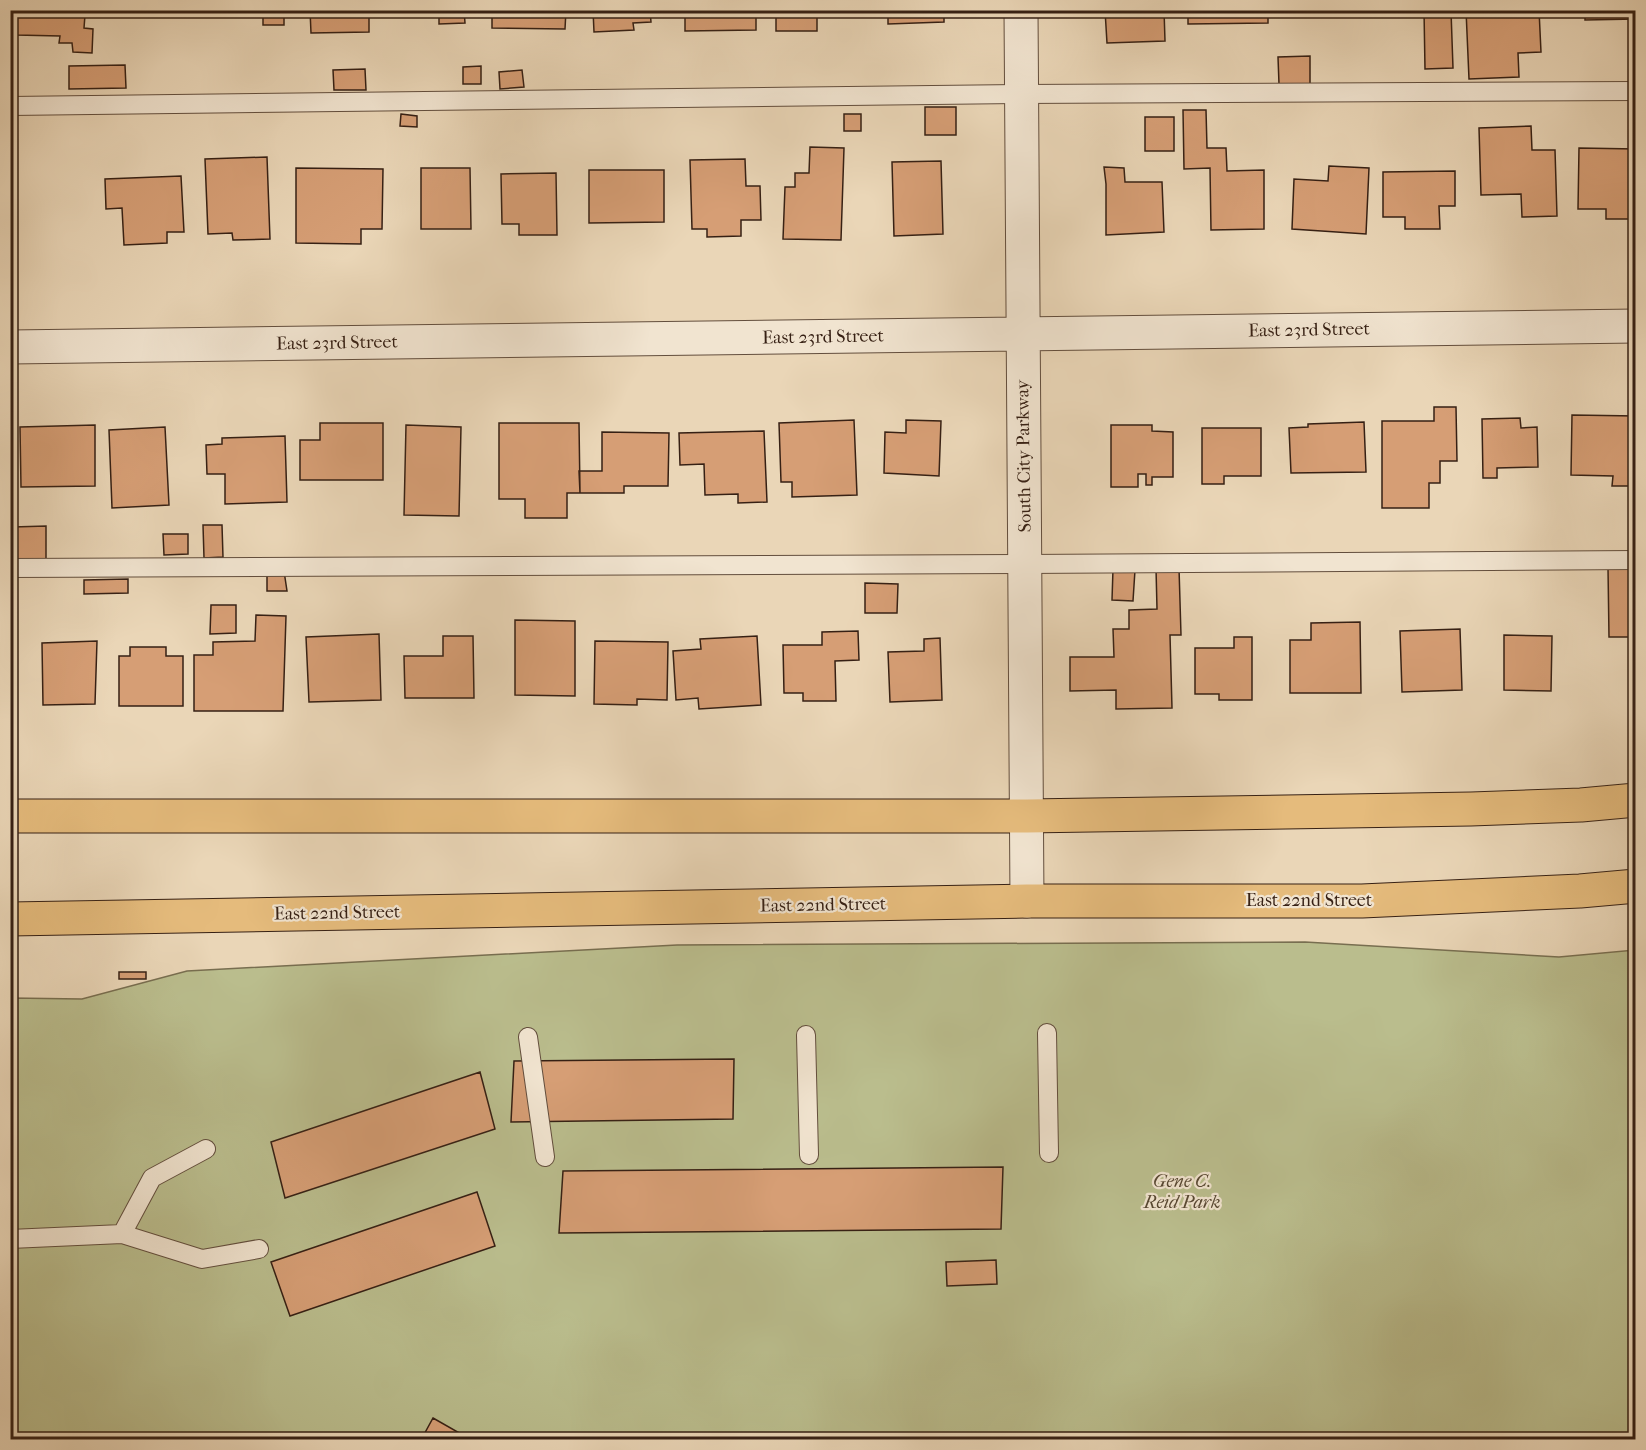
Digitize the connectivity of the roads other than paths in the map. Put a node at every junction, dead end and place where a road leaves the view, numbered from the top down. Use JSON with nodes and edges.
{"nodes":[{"id":1,"x":1021,"y":10,"type":"edge"},
{"id":2,"x":1635,"y":91,"type":"edge"},
{"id":3,"x":1021,"y":94,"type":"junction"},
{"id":4,"x":10,"y":106,"type":"edge"},
{"id":5,"x":1635,"y":326,"type":"edge"},
{"id":6,"x":1023,"y":334,"type":"junction"},
{"id":7,"x":10,"y":347,"type":"edge"},
{"id":8,"x":1635,"y":560,"type":"edge"},
{"id":9,"x":1025,"y":564,"type":"junction"},
{"id":10,"x":10,"y":568,"type":"edge"},
{"id":11,"x":1635,"y":800,"type":"edge"},
{"id":12,"x":10,"y":816,"type":"edge"},
{"id":13,"x":1027,"y":816,"type":"junction"},
{"id":14,"x":1635,"y":886,"type":"edge"},
{"id":15,"x":1027,"y":901,"type":"junction"},
{"id":16,"x":10,"y":919,"type":"edge"},
{"id":17,"x":1047,"y":1033,"type":"dead end"},
{"id":18,"x":806,"y":1035,"type":"dead end"},
{"id":19,"x":528,"y":1037,"type":"dead end"},
{"id":20,"x":206,"y":1149,"type":"dead end"},
{"id":21,"x":1049,"y":1153,"type":"dead end"},
{"id":22,"x":809,"y":1155,"type":"dead end"},
{"id":23,"x":545,"y":1157,"type":"dead end"},
{"id":24,"x":122,"y":1234,"type":"junction"},
{"id":25,"x":10,"y":1239,"type":"edge"},
{"id":26,"x":259,"y":1249,"type":"dead end"}],
"edges":[{"from":1,"to":3,"type":"street","name":"South City Parkway"},
{"from":2,"to":3,"type":"lane"},
{"from":3,"to":4,"type":"lane"},
{"from":3,"to":6,"type":"street","name":"South City Parkway"},
{"from":5,"to":6,"type":"street","name":"East 23rd Street"},
{"from":6,"to":7,"type":"street","name":"East 23rd Street"},
{"from":6,"to":9,"type":"street","name":"South City Parkway"},
{"from":8,"to":9,"type":"lane"},
{"from":9,"to":10,"type":"lane"},
{"from":9,"to":13,"type":"street","name":"South City Parkway"},
{"from":11,"to":13,"type":"main road"},
{"from":12,"to":13,"type":"main road"},
{"from":13,"to":15,"type":"street","name":"South City Parkway"},
{"from":14,"to":15,"type":"main road","name":"East 22nd Street"},
{"from":15,"to":16,"type":"main road","name":"East 22nd Street"},
{"from":17,"to":21,"type":"lane"},
{"from":18,"to":22,"type":"lane"},
{"from":19,"to":23,"type":"lane"},
{"from":20,"to":24,"type":"lane"},
{"from":24,"to":25,"type":"lane"},
{"from":24,"to":26,"type":"lane"}]}
